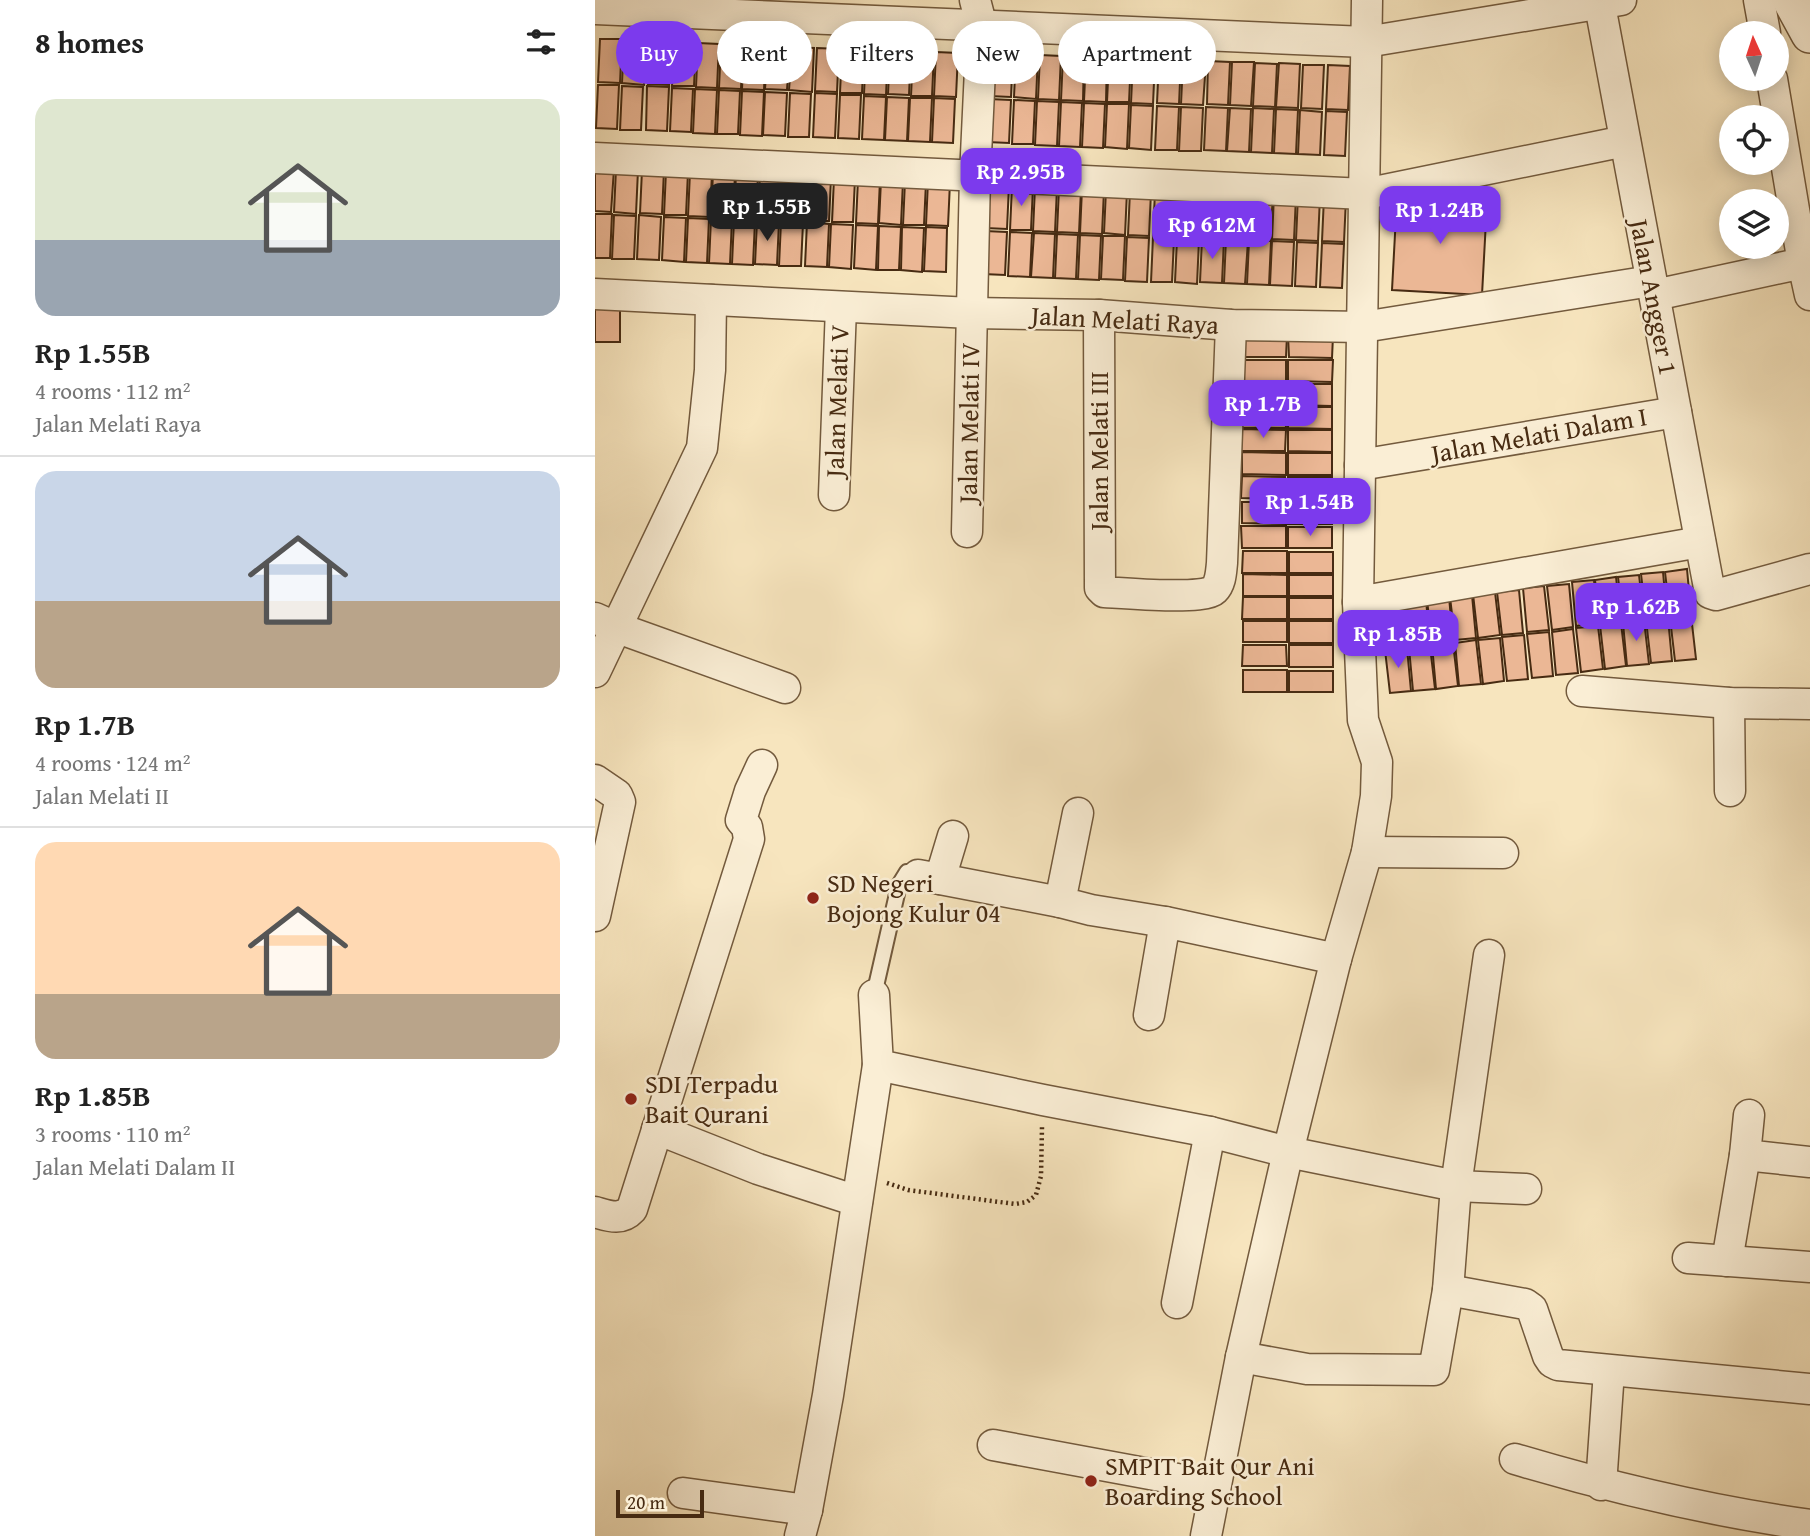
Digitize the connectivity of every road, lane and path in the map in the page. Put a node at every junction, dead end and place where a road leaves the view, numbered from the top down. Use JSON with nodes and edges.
{"nodes":[{"id":1,"x":1367,"y":0,"type":"edge"},
{"id":2,"x":1607,"y":2,"type":"edge"},
{"id":3,"x":1788,"y":2,"type":"edge"},
{"id":4,"x":595,"y":9,"type":"edge"},
{"id":5,"x":979,"y":14,"type":"edge"},
{"id":6,"x":1774,"y":21,"type":"edge"},
{"id":7,"x":1810,"y":34,"type":"edge"},
{"id":8,"x":1366,"y":42,"type":"junction"},
{"id":9,"x":1775,"y":91,"type":"edge"},
{"id":10,"x":1625,"y":141,"type":"junction"},
{"id":11,"x":595,"y":158,"type":"edge"},
{"id":12,"x":975,"y":176,"type":"junction"},
{"id":13,"x":1800,"y":192,"type":"edge"},
{"id":14,"x":1365,"y":194,"type":"junction"},
{"id":15,"x":1803,"y":263,"type":"junction"},
{"id":16,"x":1653,"y":288,"type":"junction"},
{"id":17,"x":595,"y":294,"type":"edge"},
{"id":18,"x":1810,"y":295,"type":"edge"},
{"id":19,"x":711,"y":300,"type":"junction"},
{"id":20,"x":841,"y":307,"type":"junction"},
{"id":21,"x":971,"y":313,"type":"junction"},
{"id":22,"x":1099,"y":315,"type":"junction"},
{"id":23,"x":1231,"y":326,"type":"junction"},
{"id":24,"x":1363,"y":327,"type":"junction"},
{"id":25,"x":1676,"y":412,"type":"junction"},
{"id":26,"x":1360,"y":466,"type":"junction"},
{"id":27,"x":834,"y":495,"type":"dead end"},
{"id":28,"x":967,"y":532,"type":"dead end"},
{"id":29,"x":1700,"y":542,"type":"junction"},
{"id":30,"x":1810,"y":569,"type":"edge"},
{"id":31,"x":1358,"y":602,"type":"junction"},
{"id":32,"x":605,"y":622,"type":"edge"},
{"id":33,"x":595,"y":672,"type":"edge"},
{"id":34,"x":785,"y":688,"type":"dead end"},
{"id":35,"x":1582,"y":691,"type":"dead end"},
{"id":36,"x":1729,"y":703,"type":"junction"},
{"id":37,"x":1810,"y":704,"type":"edge"},
{"id":38,"x":762,"y":765,"type":"dead end"},
{"id":39,"x":595,"y":780,"type":"edge"},
{"id":40,"x":1730,"y":792,"type":"dead end"},
{"id":41,"x":1078,"y":813,"type":"dead end"},
{"id":42,"x":953,"y":836,"type":"dead end"},
{"id":43,"x":1367,"y":852,"type":"junction"},
{"id":44,"x":1503,"y":853,"type":"dead end"},
{"id":45,"x":929,"y":877,"type":"junction"},
{"id":46,"x":1060,"y":902,"type":"junction"},
{"id":47,"x":595,"y":916,"type":"edge"},
{"id":48,"x":1165,"y":922,"type":"junction"},
{"id":49,"x":1489,"y":955,"type":"dead end"},
{"id":50,"x":1336,"y":959,"type":"junction"},
{"id":51,"x":874,"y":995,"type":"joint"},
{"id":52,"x":1149,"y":1015,"type":"dead end"},
{"id":53,"x":878,"y":1065,"type":"junction"},
{"id":54,"x":1043,"y":1100,"type":"junction"},
{"id":55,"x":1749,"y":1115,"type":"dead end"},
{"id":56,"x":657,"y":1129,"type":"junction"},
{"id":57,"x":1210,"y":1132,"type":"junction"},
{"id":58,"x":1288,"y":1152,"type":"junction"},
{"id":59,"x":1745,"y":1155,"type":"junction"},
{"id":60,"x":1810,"y":1162,"type":"edge"},
{"id":61,"x":1456,"y":1186,"type":"junction"},
{"id":62,"x":860,"y":1188,"type":"junction"},
{"id":63,"x":1526,"y":1189,"type":"dead end"},
{"id":64,"x":595,"y":1212,"type":"edge"},
{"id":65,"x":1688,"y":1258,"type":"dead end"},
{"id":66,"x":1727,"y":1261,"type":"junction"},
{"id":67,"x":1810,"y":1267,"type":"edge"},
{"id":68,"x":1448,"y":1290,"type":"junction"},
{"id":69,"x":1177,"y":1303,"type":"dead end"},
{"id":70,"x":1241,"y":1357,"type":"junction"},
{"id":71,"x":1609,"y":1371,"type":"junction"},
{"id":72,"x":1810,"y":1389,"type":"edge"},
{"id":73,"x":993,"y":1445,"type":"dead end"},
{"id":74,"x":1515,"y":1460,"type":"dead end"},
{"id":75,"x":1601,"y":1485,"type":"junction"},
{"id":76,"x":1215,"y":1486,"type":"junction"},
{"id":77,"x":683,"y":1493,"type":"dead end"},
{"id":78,"x":804,"y":1523,"type":"edge"},
{"id":79,"x":1810,"y":1525,"type":"edge"},
{"id":80,"x":1206,"y":1536,"type":"edge"}],
"edges":[{"from":1,"to":8,"type":"street"},
{"from":2,"to":8,"type":"street"},
{"from":2,"to":10,"type":"street","name":"Jalan Angger 1"},
{"from":3,"to":6,"type":"street"},
{"from":3,"to":7,"type":"street"},
{"from":4,"to":5,"type":"street"},
{"from":5,"to":8,"type":"street"},
{"from":5,"to":12,"type":"street","name":"Jalan Melati IV"},
{"from":8,"to":14,"type":"street"},
{"from":9,"to":13,"type":"street"},
{"from":10,"to":14,"type":"street"},
{"from":10,"to":16,"type":"street","name":"Jalan Angger 1"},
{"from":11,"to":12,"type":"street"},
{"from":12,"to":14,"type":"street"},
{"from":12,"to":21,"type":"street","name":"Jalan Melati IV"},
{"from":13,"to":15,"type":"street"},
{"from":14,"to":24,"type":"street"},
{"from":15,"to":16,"type":"street","name":"Jalan Melati Raya"},
{"from":15,"to":18,"type":"street"},
{"from":16,"to":24,"type":"street","name":"Jalan Melati Raya"},
{"from":16,"to":25,"type":"street","name":"Jalan Angger 1"},
{"from":17,"to":19,"type":"street","name":"Jalan Melati Raya"},
{"from":19,"to":20,"type":"street","name":"Jalan Melati Raya"},
{"from":19,"to":32,"type":"street"},
{"from":20,"to":21,"type":"street","name":"Jalan Melati Raya"},
{"from":20,"to":27,"type":"street","name":"Jalan Melati V"},
{"from":21,"to":22,"type":"street","name":"Jalan Melati Raya"},
{"from":21,"to":28,"type":"street","name":"Jalan Melati IV"},
{"from":22,"to":23,"type":"street","name":"Jalan Melati Raya"},
{"from":22,"to":23,"type":"street","name":"Jalan Melati III"},
{"from":23,"to":24,"type":"street","name":"Jalan Melati Raya"},
{"from":24,"to":26,"type":"street"},
{"from":25,"to":26,"type":"street","name":"Jalan Melati Dalam I"},
{"from":25,"to":29,"type":"street","name":"Jalan Angger 1"},
{"from":26,"to":31,"type":"street"},
{"from":29,"to":30,"type":"street","name":"Jalan Angger 1"},
{"from":29,"to":31,"type":"street"},
{"from":31,"to":43,"type":"street"},
{"from":32,"to":33,"type":"street"},
{"from":32,"to":34,"type":"street"},
{"from":35,"to":36,"type":"street"},
{"from":36,"to":37,"type":"street"},
{"from":36,"to":40,"type":"street"},
{"from":38,"to":56,"type":"street"},
{"from":39,"to":47,"type":"street"},
{"from":41,"to":46,"type":"street"},
{"from":42,"to":45,"type":"street"},
{"from":43,"to":44,"type":"street"},
{"from":43,"to":50,"type":"street"},
{"from":45,"to":46,"type":"street"},
{"from":45,"to":51,"type":"lane"},
{"from":46,"to":48,"type":"street"},
{"from":48,"to":50,"type":"street"},
{"from":48,"to":52,"type":"street"},
{"from":49,"to":61,"type":"street"},
{"from":50,"to":58,"type":"street"},
{"from":51,"to":53,"type":"street"},
{"from":53,"to":54,"type":"street"},
{"from":53,"to":62,"type":"street"},
{"from":54,"to":57,"type":"street"},
{"from":54,"to":62,"type":"path"},
{"from":55,"to":59,"type":"street"},
{"from":56,"to":62,"type":"street"},
{"from":56,"to":64,"type":"street"},
{"from":57,"to":58,"type":"street"},
{"from":57,"to":69,"type":"street"},
{"from":58,"to":61,"type":"street"},
{"from":58,"to":70,"type":"street"},
{"from":59,"to":60,"type":"street"},
{"from":59,"to":66,"type":"street"},
{"from":61,"to":63,"type":"street"},
{"from":61,"to":68,"type":"street"},
{"from":62,"to":78,"type":"street"},
{"from":65,"to":66,"type":"street"},
{"from":66,"to":67,"type":"street"},
{"from":68,"to":70,"type":"street"},
{"from":68,"to":71,"type":"street"},
{"from":70,"to":76,"type":"street"},
{"from":71,"to":72,"type":"street"},
{"from":71,"to":75,"type":"street"},
{"from":73,"to":76,"type":"street"},
{"from":74,"to":75,"type":"street"},
{"from":75,"to":79,"type":"street"},
{"from":76,"to":80,"type":"street"},
{"from":77,"to":78,"type":"street"}]}
